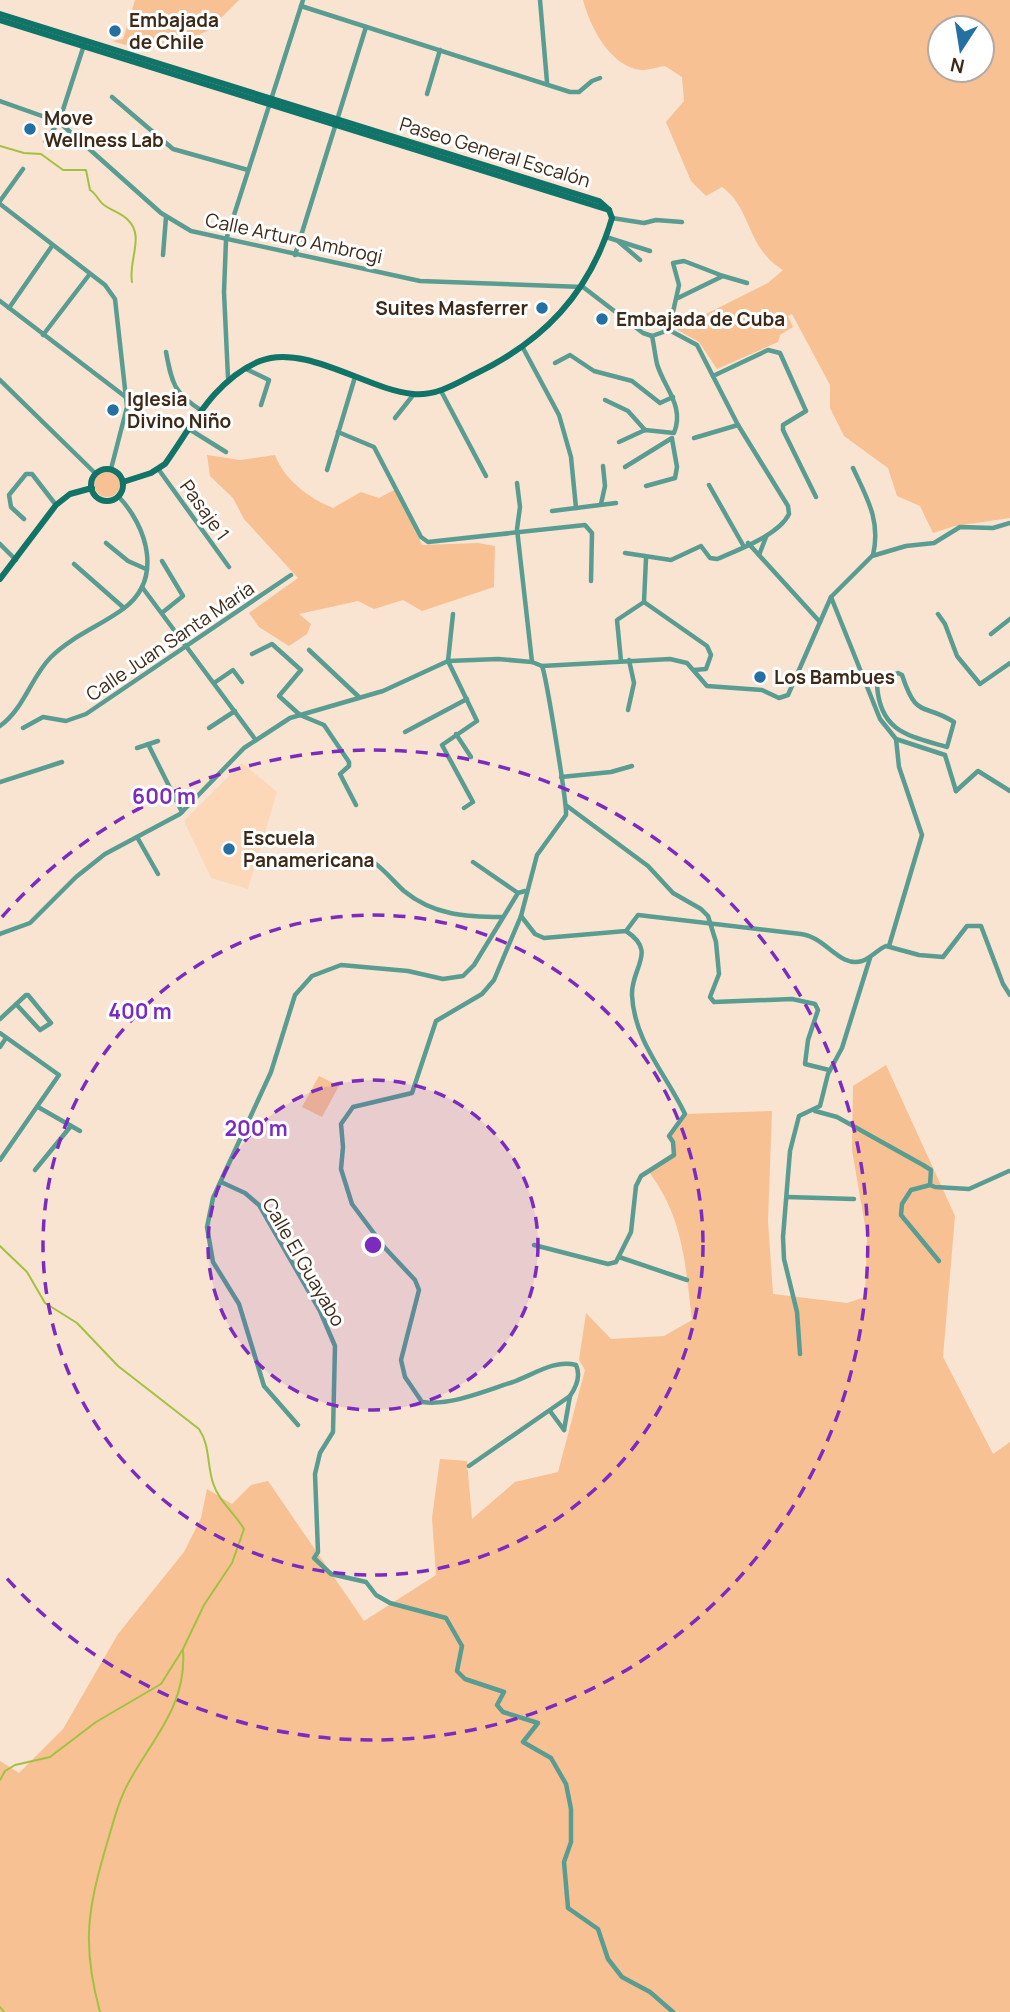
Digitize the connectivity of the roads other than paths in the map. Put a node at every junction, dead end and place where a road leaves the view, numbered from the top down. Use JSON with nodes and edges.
{"nodes":[{"id":1,"x":540,"y":0,"type":"edge"},
{"id":2,"x":302,"y":3,"type":"edge"},
{"id":3,"x":0,"y":14,"type":"edge"},
{"id":4,"x":0,"y":20,"type":"edge"},
{"id":5,"x":366,"y":27,"type":"junction"},
{"id":6,"x":85,"y":43,"type":"junction"},
{"id":7,"x":440,"y":50,"type":"junction"},
{"id":8,"x":600,"y":78,"type":"dead end"},
{"id":9,"x":547,"y":82,"type":"junction"},
{"id":10,"x":427,"y":94,"type":"dead end"},
{"id":11,"x":113,"y":97,"type":"dead end"},
{"id":12,"x":0,"y":101,"type":"edge"},
{"id":13,"x":270,"y":101,"type":"junction"},
{"id":14,"x":59,"y":122,"type":"junction"},
{"id":15,"x":336,"y":122,"type":"junction"},
{"id":16,"x":45,"y":141,"type":"dead end"},
{"id":17,"x":23,"y":169,"type":"dead end"},
{"id":18,"x":248,"y":170,"type":"junction"},
{"id":19,"x":0,"y":203,"type":"edge"},
{"id":20,"x":166,"y":216,"type":"junction"},
{"id":21,"x":611,"y":218,"type":"junction"},
{"id":22,"x":682,"y":222,"type":"dead end"},
{"id":23,"x":606,"y":237,"type":"junction"},
{"id":24,"x":226,"y":240,"type":"junction"},
{"id":25,"x":618,"y":241,"type":"junction"},
{"id":26,"x":52,"y":246,"type":"junction"},
{"id":27,"x":650,"y":251,"type":"dead end"},
{"id":28,"x":163,"y":254,"type":"dead end"},
{"id":29,"x":295,"y":255,"type":"junction"},
{"id":30,"x":640,"y":260,"type":"dead end"},
{"id":31,"x":89,"y":275,"type":"junction"},
{"id":32,"x":723,"y":276,"type":"junction"},
{"id":33,"x":747,"y":283,"type":"dead end"},
{"id":34,"x":583,"y":287,"type":"junction"},
{"id":35,"x":678,"y":298,"type":"junction"},
{"id":36,"x":0,"y":301,"type":"edge"},
{"id":37,"x":9,"y":308,"type":"junction"},
{"id":38,"x":669,"y":330,"type":"junction"},
{"id":39,"x":43,"y":335,"type":"junction"},
{"id":40,"x":652,"y":336,"type":"junction"},
{"id":41,"x":523,"y":348,"type":"junction"},
{"id":42,"x":166,"y":352,"type":"dead end"},
{"id":43,"x":555,"y":363,"type":"dead end"},
{"id":44,"x":245,"y":369,"type":"junction"},
{"id":45,"x":713,"y":376,"type":"junction"},
{"id":46,"x":355,"y":377,"type":"junction"},
{"id":47,"x":228,"y":378,"type":"junction"},
{"id":48,"x":0,"y":380,"type":"edge"},
{"id":49,"x":441,"y":391,"type":"junction"},
{"id":50,"x":414,"y":394,"type":"junction"},
{"id":51,"x":673,"y":397,"type":"junction"},
{"id":52,"x":127,"y":398,"type":"junction"},
{"id":53,"x":605,"y":400,"type":"dead end"},
{"id":54,"x":261,"y":405,"type":"dead end"},
{"id":55,"x":202,"y":411,"type":"junction"},
{"id":56,"x":394,"y":418,"type":"dead end"},
{"id":57,"x":738,"y":425,"type":"junction"},
{"id":58,"x":189,"y":429,"type":"junction"},
{"id":59,"x":645,"y":430,"type":"junction"},
{"id":60,"x":338,"y":432,"type":"junction"},
{"id":61,"x":672,"y":436,"type":"junction"},
{"id":62,"x":694,"y":438,"type":"dead end"},
{"id":63,"x":619,"y":442,"type":"dead end"},
{"id":64,"x":226,"y":452,"type":"dead end"},
{"id":65,"x":603,"y":466,"type":"dead end"},
{"id":66,"x":625,"y":467,"type":"dead end"},
{"id":67,"x":853,"y":468,"type":"dead end"},
{"id":68,"x":111,"y":469,"type":"junction"},
{"id":69,"x":159,"y":470,"type":"junction"},
{"id":70,"x":327,"y":470,"type":"dead end"},
{"id":71,"x":96,"y":474,"type":"junction"},
{"id":72,"x":486,"y":476,"type":"dead end"},
{"id":73,"x":123,"y":482,"type":"junction"},
{"id":74,"x":517,"y":484,"type":"dead end"},
{"id":75,"x":709,"y":485,"type":"dead end"},
{"id":76,"x":646,"y":486,"type":"dead end"},
{"id":77,"x":92,"y":488,"type":"junction"},
{"id":78,"x":118,"y":496,"type":"junction"},
{"id":79,"x":816,"y":496,"type":"dead end"},
{"id":80,"x":617,"y":503,"type":"dead end"},
{"id":81,"x":56,"y":505,"type":"junction"},
{"id":82,"x":601,"y":505,"type":"junction"},
{"id":83,"x":576,"y":508,"type":"junction"},
{"id":84,"x":552,"y":511,"type":"dead end"},
{"id":85,"x":24,"y":519,"type":"dead end"},
{"id":86,"x":1010,"y":523,"type":"edge"},
{"id":87,"x":518,"y":532,"type":"junction"},
{"id":88,"x":766,"y":537,"type":"junction"},
{"id":89,"x":106,"y":543,"type":"dead end"},
{"id":90,"x":0,"y":544,"type":"edge"},
{"id":91,"x":745,"y":544,"type":"junction"},
{"id":92,"x":625,"y":553,"type":"dead end"},
{"id":93,"x":873,"y":555,"type":"junction"},
{"id":94,"x":759,"y":556,"type":"junction"},
{"id":95,"x":646,"y":558,"type":"junction"},
{"id":96,"x":16,"y":560,"type":"junction"},
{"id":97,"x":162,"y":561,"type":"dead end"},
{"id":98,"x":74,"y":564,"type":"dead end"},
{"id":99,"x":229,"y":567,"type":"dead end"},
{"id":100,"x":146,"y":569,"type":"junction"},
{"id":101,"x":291,"y":575,"type":"dead end"},
{"id":102,"x":0,"y":579,"type":"edge"},
{"id":103,"x":591,"y":581,"type":"dead end"},
{"id":104,"x":142,"y":587,"type":"junction"},
{"id":105,"x":831,"y":597,"type":"junction"},
{"id":106,"x":644,"y":602,"type":"junction"},
{"id":107,"x":124,"y":608,"type":"junction"},
{"id":108,"x":163,"y":612,"type":"junction"},
{"id":109,"x":453,"y":614,"type":"dead end"},
{"id":110,"x":938,"y":614,"type":"dead end"},
{"id":111,"x":1010,"y":619,"type":"edge"},
{"id":112,"x":820,"y":622,"type":"junction"},
{"id":113,"x":990,"y":634,"type":"dead end"},
{"id":114,"x":188,"y":648,"type":"junction"},
{"id":115,"x":309,"y":650,"type":"dead end"},
{"id":116,"x":252,"y":654,"type":"dead end"},
{"id":117,"x":629,"y":660,"type":"junction"},
{"id":118,"x":448,"y":661,"type":"junction"},
{"id":119,"x":621,"y":661,"type":"junction"},
{"id":120,"x":532,"y":662,"type":"junction"},
{"id":121,"x":1010,"y":663,"type":"edge"},
{"id":122,"x":541,"y":666,"type":"junction"},
{"id":123,"x":694,"y":670,"type":"junction"},
{"id":124,"x":242,"y":682,"type":"dead end"},
{"id":125,"x":214,"y":683,"type":"junction"},
{"id":126,"x":360,"y":698,"type":"junction"},
{"id":127,"x":467,"y":699,"type":"junction"},
{"id":128,"x":628,"y":710,"type":"dead end"},
{"id":129,"x":235,"y":711,"type":"junction"},
{"id":130,"x":885,"y":713,"type":"junction"},
{"id":131,"x":300,"y":715,"type":"junction"},
{"id":132,"x":880,"y":719,"type":"junction"},
{"id":133,"x":0,"y":726,"type":"edge"},
{"id":134,"x":23,"y":728,"type":"dead end"},
{"id":135,"x":209,"y":728,"type":"dead end"},
{"id":136,"x":405,"y":732,"type":"dead end"},
{"id":137,"x":456,"y":734,"type":"junction"},
{"id":138,"x":256,"y":739,"type":"junction"},
{"id":139,"x":896,"y":739,"type":"junction"},
{"id":140,"x":158,"y":741,"type":"dead end"},
{"id":141,"x":148,"y":744,"type":"junction"},
{"id":142,"x":137,"y":748,"type":"dead end"},
{"id":143,"x":471,"y":758,"type":"dead end"},
{"id":144,"x":61,"y":762,"type":"dead end"},
{"id":145,"x":632,"y":766,"type":"dead end"},
{"id":146,"x":561,"y":777,"type":"junction"},
{"id":147,"x":0,"y":782,"type":"edge"},
{"id":148,"x":1010,"y":791,"type":"edge"},
{"id":149,"x":356,"y":805,"type":"dead end"},
{"id":150,"x":567,"y":806,"type":"junction"},
{"id":151,"x":464,"y":808,"type":"dead end"},
{"id":152,"x":182,"y":812,"type":"junction"},
{"id":153,"x":137,"y":837,"type":"junction"},
{"id":154,"x":372,"y":861,"type":"dead end"},
{"id":155,"x":472,"y":862,"type":"dead end"},
{"id":156,"x":158,"y":874,"type":"dead end"},
{"id":157,"x":525,"y":891,"type":"junction"},
{"id":158,"x":518,"y":893,"type":"junction"},
{"id":159,"x":521,"y":916,"type":"junction"},
{"id":160,"x":502,"y":917,"type":"junction"},
{"id":161,"x":712,"y":924,"type":"junction"},
{"id":162,"x":626,"y":931,"type":"junction"},
{"id":163,"x":0,"y":934,"type":"edge"},
{"id":164,"x":889,"y":946,"type":"junction"},
{"id":165,"x":870,"y":957,"type":"junction"},
{"id":166,"x":1010,"y":995,"type":"edge"},
{"id":167,"x":16,"y":1004,"type":"junction"},
{"id":168,"x":0,"y":1019,"type":"edge"},
{"id":169,"x":0,"y":1033,"type":"edge"},
{"id":170,"x":6,"y":1038,"type":"junction"},
{"id":171,"x":0,"y":1047,"type":"edge"},
{"id":172,"x":829,"y":1070,"type":"junction"},
{"id":173,"x":38,"y":1107,"type":"junction"},
{"id":174,"x":814,"y":1111,"type":"junction"},
{"id":175,"x":71,"y":1126,"type":"junction"},
{"id":176,"x":80,"y":1131,"type":"dead end"},
{"id":177,"x":0,"y":1160,"type":"edge"},
{"id":178,"x":35,"y":1170,"type":"dead end"},
{"id":179,"x":1009,"y":1171,"type":"edge"},
{"id":180,"x":221,"y":1182,"type":"junction"},
{"id":181,"x":930,"y":1185,"type":"junction"},
{"id":182,"x":787,"y":1198,"type":"junction"},
{"id":183,"x":854,"y":1199,"type":"dead end"},
{"id":184,"x":534,"y":1245,"type":"dead end"},
{"id":185,"x":619,"y":1257,"type":"junction"},
{"id":186,"x":939,"y":1261,"type":"dead end"},
{"id":187,"x":687,"y":1279,"type":"dead end"},
{"id":188,"x":800,"y":1354,"type":"dead end"},
{"id":189,"x":570,"y":1396,"type":"junction"},
{"id":190,"x":550,"y":1411,"type":"junction"},
{"id":191,"x":298,"y":1425,"type":"dead end"},
{"id":192,"x":469,"y":1466,"type":"dead end"},
{"id":193,"x":673,"y":2012,"type":"edge"}],
"edges":[{"from":1,"to":9,"type":"street"},
{"from":2,"to":5,"type":"street"},
{"from":2,"to":13,"type":"street"},
{"from":3,"to":6,"type":"street","name":"Paseo General Escalón"},
{"from":4,"to":6,"type":"street","name":"Paseo General Escalón"},
{"from":5,"to":7,"type":"street"},
{"from":5,"to":15,"type":"street"},
{"from":6,"to":13,"type":"street","name":"Paseo General Escalón"},
{"from":6,"to":14,"type":"street"},
{"from":7,"to":9,"type":"street"},
{"from":7,"to":10,"type":"street"},
{"from":8,"to":9,"type":"street"},
{"from":11,"to":18,"type":"street"},
{"from":12,"to":14,"type":"street","name":"Calle Arturo Ambrogi"},
{"from":13,"to":15,"type":"street","name":"Paseo General Escalón"},
{"from":13,"to":18,"type":"street"},
{"from":14,"to":16,"type":"street"},
{"from":14,"to":20,"type":"street","name":"Calle Arturo Ambrogi"},
{"from":15,"to":21,"type":"street","name":"Paseo General Escalón"},
{"from":15,"to":29,"type":"street"},
{"from":17,"to":19,"type":"street"},
{"from":18,"to":24,"type":"street"},
{"from":19,"to":26,"type":"street"},
{"from":20,"to":24,"type":"street","name":"Calle Arturo Ambrogi"},
{"from":20,"to":28,"type":"street"},
{"from":21,"to":22,"type":"street"},
{"from":21,"to":23,"type":"street"},
{"from":23,"to":25,"type":"street"},
{"from":23,"to":34,"type":"street"},
{"from":24,"to":29,"type":"street","name":"Calle Arturo Ambrogi"},
{"from":24,"to":47,"type":"street"},
{"from":25,"to":27,"type":"street"},
{"from":25,"to":30,"type":"street"},
{"from":26,"to":31,"type":"street"},
{"from":26,"to":37,"type":"street"},
{"from":29,"to":34,"type":"street","name":"Calle Arturo Ambrogi"},
{"from":31,"to":39,"type":"street"},
{"from":31,"to":52,"type":"street"},
{"from":32,"to":33,"type":"street"},
{"from":32,"to":35,"type":"street"},
{"from":32,"to":35,"type":"street"},
{"from":34,"to":40,"type":"street"},
{"from":34,"to":41,"type":"street"},
{"from":35,"to":38,"type":"street"},
{"from":36,"to":37,"type":"street"},
{"from":37,"to":39,"type":"street"},
{"from":38,"to":40,"type":"street"},
{"from":38,"to":45,"type":"street"},
{"from":39,"to":52,"type":"street"},
{"from":40,"to":51,"type":"street"},
{"from":41,"to":49,"type":"street"},
{"from":41,"to":83,"type":"street"},
{"from":42,"to":55,"type":"street"},
{"from":43,"to":51,"type":"street"},
{"from":44,"to":46,"type":"street"},
{"from":44,"to":47,"type":"street"},
{"from":44,"to":54,"type":"street"},
{"from":45,"to":57,"type":"street"},
{"from":45,"to":79,"type":"street"},
{"from":46,"to":50,"type":"street"},
{"from":46,"to":60,"type":"street"},
{"from":47,"to":55,"type":"street"},
{"from":48,"to":71,"type":"street"},
{"from":49,"to":50,"type":"street"},
{"from":49,"to":72,"type":"street"},
{"from":50,"to":56,"type":"street"},
{"from":51,"to":61,"type":"street"},
{"from":52,"to":68,"type":"street"},
{"from":53,"to":59,"type":"street"},
{"from":55,"to":58,"type":"street"},
{"from":57,"to":62,"type":"street"},
{"from":57,"to":88,"type":"street"},
{"from":58,"to":64,"type":"street"},
{"from":58,"to":69,"type":"street"},
{"from":59,"to":61,"type":"street"},
{"from":59,"to":63,"type":"street"},
{"from":60,"to":70,"type":"street"},
{"from":60,"to":87,"type":"street"},
{"from":61,"to":66,"type":"street"},
{"from":61,"to":76,"type":"street"},
{"from":65,"to":82,"type":"street"},
{"from":67,"to":93,"type":"street"},
{"from":68,"to":71,"type":"street"},
{"from":68,"to":73,"type":"street"},
{"from":69,"to":73,"type":"street"},
{"from":69,"to":99,"type":"street","name":"Pasaje 1"},
{"from":71,"to":77,"type":"street"},
{"from":73,"to":78,"type":"street"},
{"from":74,"to":87,"type":"street"},
{"from":75,"to":91,"type":"street"},
{"from":77,"to":78,"type":"street"},
{"from":77,"to":81,"type":"street"},
{"from":78,"to":100,"type":"street"},
{"from":80,"to":82,"type":"street"},
{"from":81,"to":85,"type":"street"},
{"from":81,"to":96,"type":"street"},
{"from":82,"to":83,"type":"street"},
{"from":83,"to":84,"type":"street"},
{"from":86,"to":93,"type":"street"},
{"from":87,"to":103,"type":"street"},
{"from":87,"to":120,"type":"street"},
{"from":88,"to":91,"type":"street"},
{"from":88,"to":94,"type":"street"},
{"from":89,"to":100,"type":"street"},
{"from":90,"to":96,"type":"street"},
{"from":91,"to":94,"type":"street"},
{"from":91,"to":95,"type":"street"},
{"from":92,"to":95,"type":"street"},
{"from":93,"to":105,"type":"street"},
{"from":94,"to":112,"type":"street"},
{"from":95,"to":106,"type":"street"},
{"from":96,"to":102,"type":"street"},
{"from":97,"to":108,"type":"street"},
{"from":98,"to":107,"type":"street"},
{"from":100,"to":104,"type":"street"},
{"from":101,"to":114,"type":"street","name":"Calle Juan Santa María"},
{"from":104,"to":107,"type":"street"},
{"from":104,"to":108,"type":"street"},
{"from":105,"to":112,"type":"street"},
{"from":105,"to":132,"type":"street"},
{"from":106,"to":119,"type":"street"},
{"from":106,"to":123,"type":"street"},
{"from":107,"to":133,"type":"street"},
{"from":108,"to":114,"type":"street"},
{"from":109,"to":118,"type":"street"},
{"from":110,"to":121,"type":"street"},
{"from":111,"to":113,"type":"street"},
{"from":112,"to":123,"type":"street"},
{"from":114,"to":125,"type":"street"},
{"from":114,"to":134,"type":"street","name":"Calle Juan Santa María"},
{"from":115,"to":126,"type":"street"},
{"from":116,"to":131,"type":"street"},
{"from":117,"to":119,"type":"street"},
{"from":117,"to":123,"type":"street"},
{"from":117,"to":128,"type":"street"},
{"from":118,"to":120,"type":"street"},
{"from":118,"to":126,"type":"street"},
{"from":118,"to":127,"type":"street"},
{"from":119,"to":122,"type":"street"},
{"from":120,"to":122,"type":"street"},
{"from":122,"to":146,"type":"street"},
{"from":124,"to":125,"type":"street"},
{"from":125,"to":129,"type":"street"},
{"from":126,"to":131,"type":"street"},
{"from":127,"to":136,"type":"street"},
{"from":127,"to":137,"type":"street"},
{"from":129,"to":135,"type":"street"},
{"from":129,"to":138,"type":"street"},
{"from":130,"to":130,"type":"street"},
{"from":130,"to":132,"type":"street"},
{"from":131,"to":138,"type":"street"},
{"from":131,"to":149,"type":"street"},
{"from":132,"to":139,"type":"street"},
{"from":137,"to":143,"type":"street"},
{"from":137,"to":151,"type":"street"},
{"from":138,"to":152,"type":"street"},
{"from":139,"to":148,"type":"street"},
{"from":139,"to":164,"type":"street"},
{"from":140,"to":141,"type":"street"},
{"from":141,"to":142,"type":"street"},
{"from":141,"to":152,"type":"street"},
{"from":144,"to":147,"type":"street"},
{"from":145,"to":146,"type":"street"},
{"from":146,"to":150,"type":"street"},
{"from":150,"to":157,"type":"street"},
{"from":150,"to":161,"type":"street"},
{"from":152,"to":153,"type":"street"},
{"from":153,"to":156,"type":"street"},
{"from":153,"to":163,"type":"street"},
{"from":154,"to":160,"type":"street"},
{"from":155,"to":158,"type":"street"},
{"from":157,"to":158,"type":"street"},
{"from":157,"to":159,"type":"street"},
{"from":158,"to":160,"type":"street"},
{"from":159,"to":162,"type":"street"},
{"from":159,"to":189,"type":"street"},
{"from":160,"to":180,"type":"street"},
{"from":161,"to":162,"type":"street"},
{"from":161,"to":165,"type":"street"},
{"from":161,"to":172,"type":"street"},
{"from":162,"to":185,"type":"street"},
{"from":164,"to":165,"type":"street"},
{"from":164,"to":166,"type":"street"},
{"from":165,"to":172,"type":"street"},
{"from":167,"to":167,"type":"street"},
{"from":167,"to":168,"type":"street"},
{"from":169,"to":170,"type":"street"},
{"from":170,"to":171,"type":"street"},
{"from":170,"to":173,"type":"street"},
{"from":172,"to":174,"type":"street"},
{"from":173,"to":175,"type":"street"},
{"from":173,"to":177,"type":"street"},
{"from":174,"to":181,"type":"street"},
{"from":174,"to":182,"type":"street"},
{"from":175,"to":176,"type":"street"},
{"from":175,"to":178,"type":"street"},
{"from":179,"to":181,"type":"street"},
{"from":180,"to":191,"type":"street"},
{"from":180,"to":193,"type":"street","name":"Calle El Guayabo"},
{"from":181,"to":186,"type":"street"},
{"from":182,"to":183,"type":"street"},
{"from":182,"to":188,"type":"street"},
{"from":184,"to":185,"type":"street"},
{"from":185,"to":187,"type":"street"},
{"from":189,"to":190,"type":"street"},
{"from":189,"to":190,"type":"street"},
{"from":190,"to":192,"type":"street"}]}
